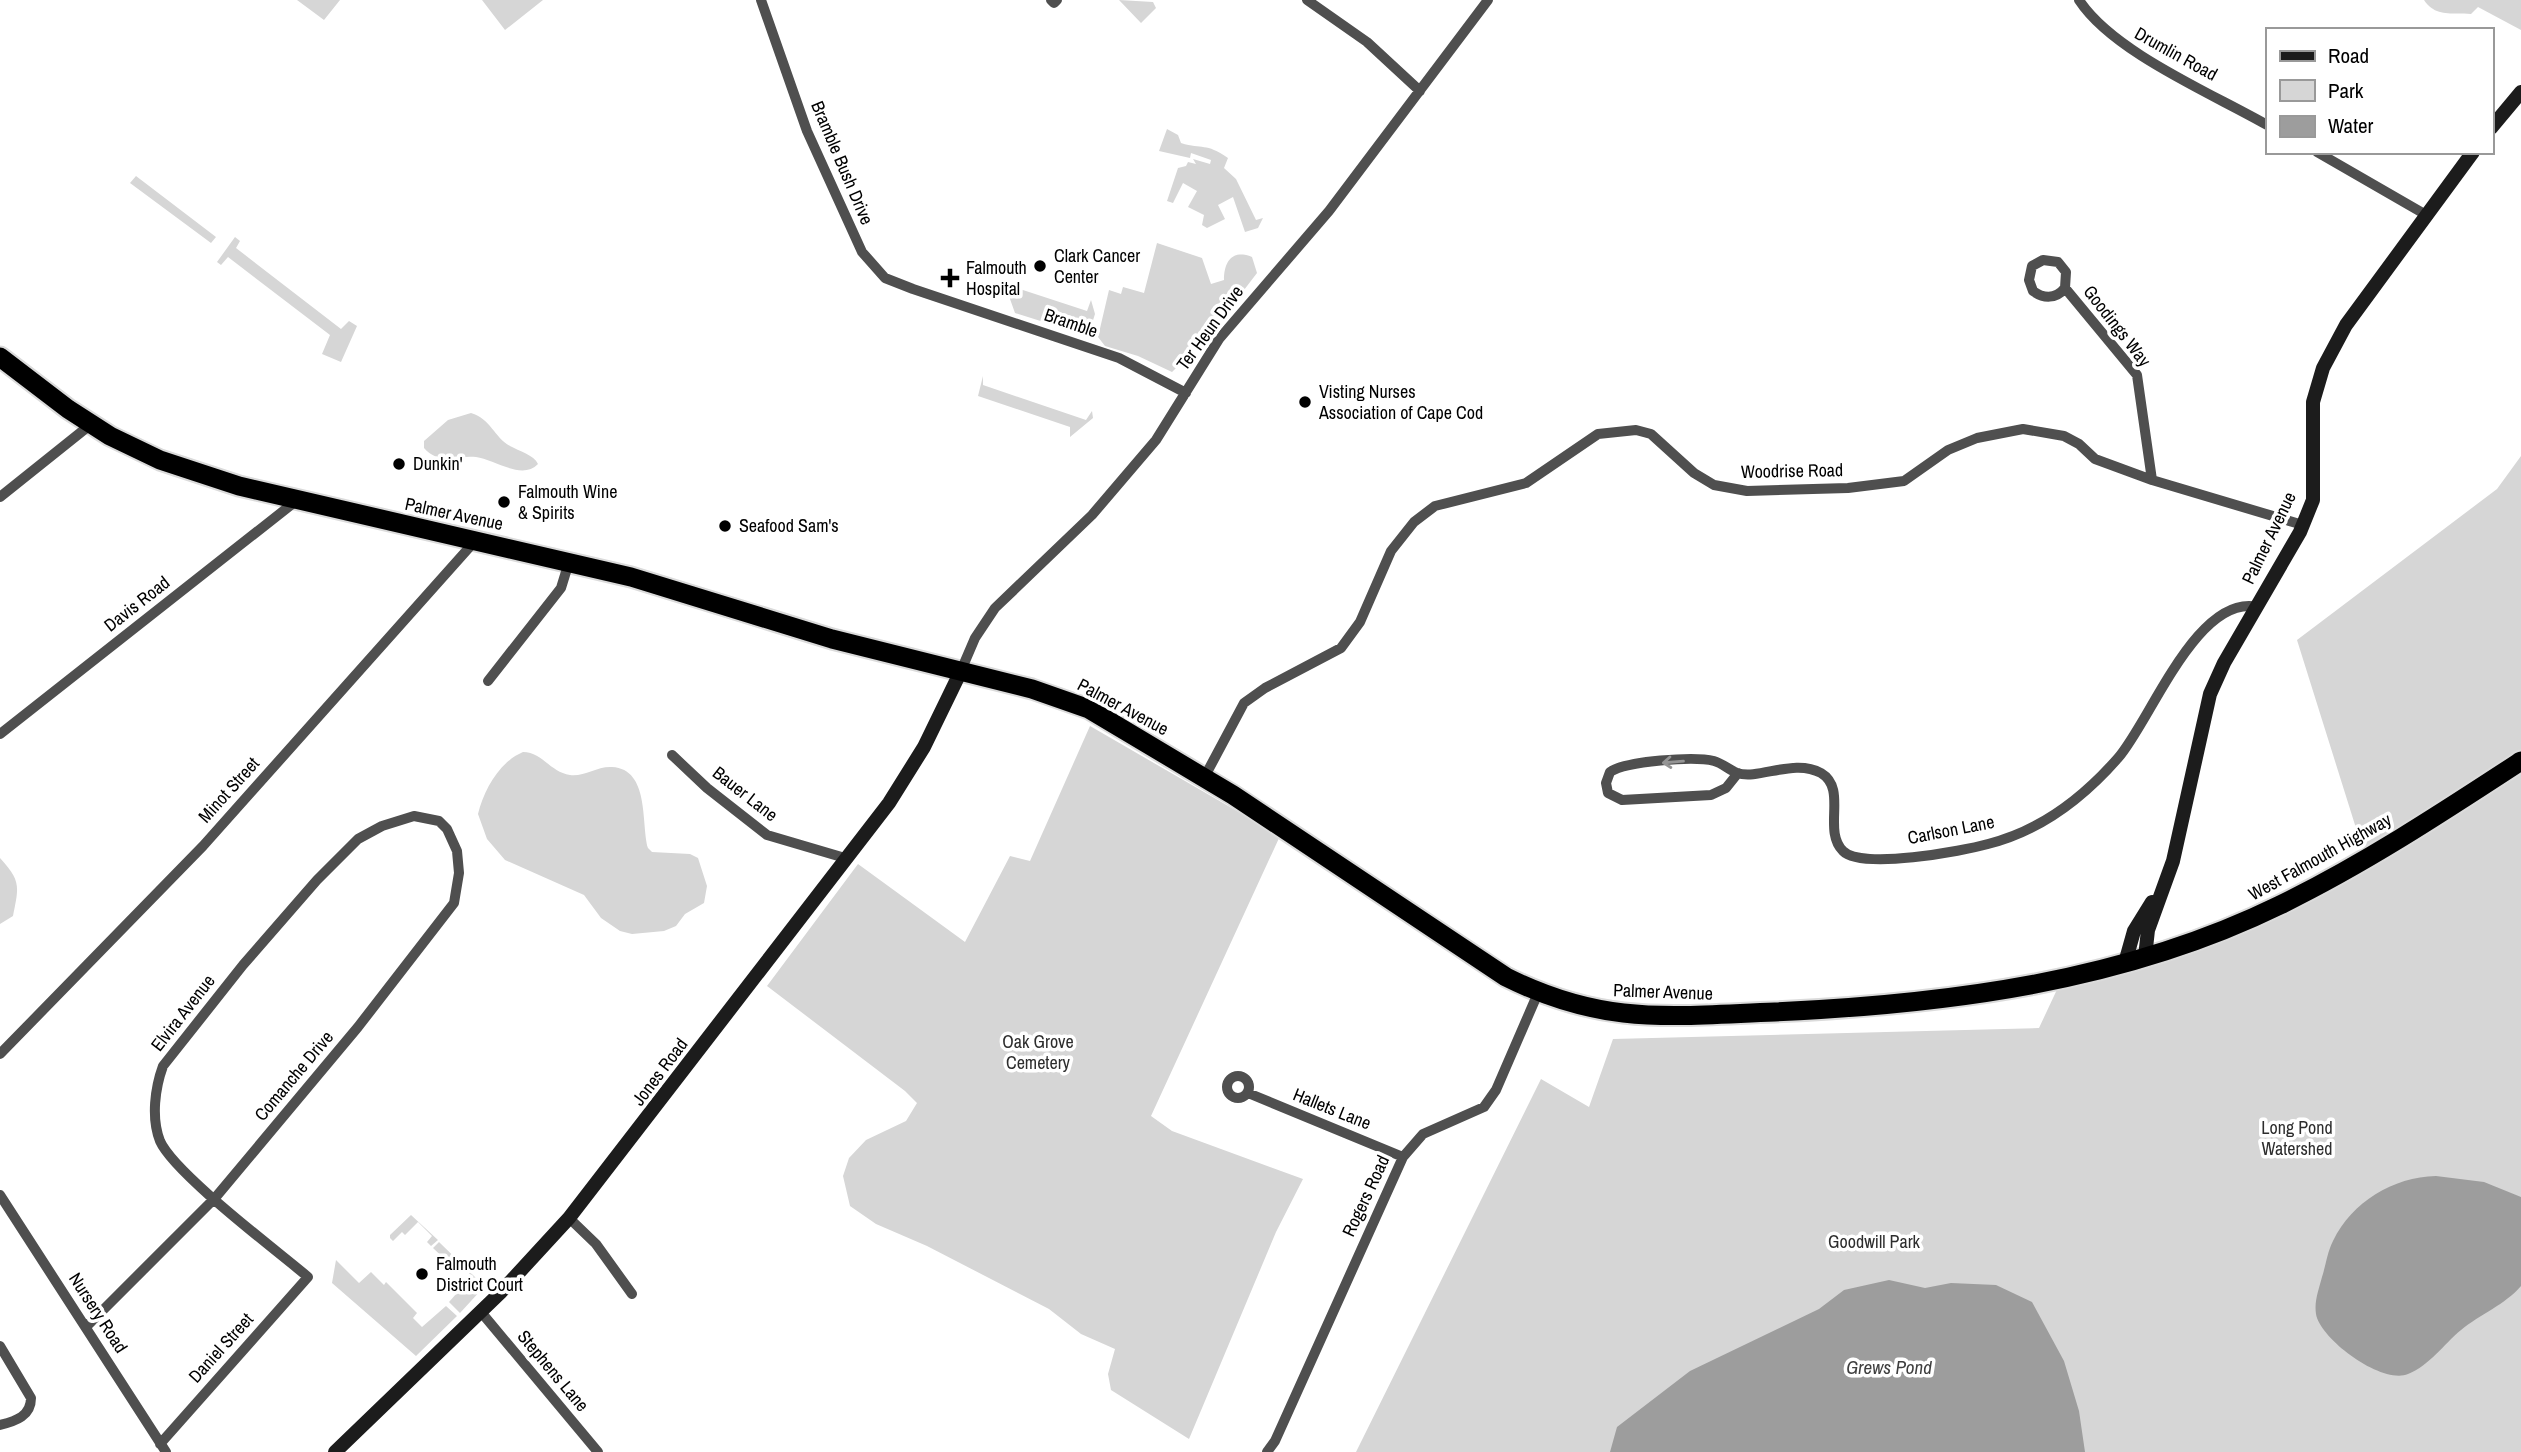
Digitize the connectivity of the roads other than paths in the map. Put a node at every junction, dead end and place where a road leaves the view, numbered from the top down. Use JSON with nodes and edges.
{"nodes":[{"id":1,"x":761,"y":0,"type":"edge"},
{"id":2,"x":1307,"y":0,"type":"edge"},
{"id":3,"x":1488,"y":0,"type":"edge"},
{"id":4,"x":2079,"y":0,"type":"edge"},
{"id":5,"x":1420,"y":91,"type":"junction"},
{"id":6,"x":2521,"y":92,"type":"edge"},
{"id":7,"x":2266,"y":124,"type":"edge"},
{"id":8,"x":2493,"y":126,"type":"edge"},
{"id":9,"x":2320,"y":154,"type":"edge"},
{"id":10,"x":2472,"y":154,"type":"edge"},
{"id":11,"x":2428,"y":216,"type":"junction"},
{"id":12,"x":2065,"y":288,"type":"dead end"},
{"id":13,"x":940,"y":298,"type":"joint"},
{"id":14,"x":0,"y":357,"type":"edge"},
{"id":15,"x":1186,"y":393,"type":"junction"},
{"id":16,"x":90,"y":425,"type":"junction"},
{"id":17,"x":2152,"y":480,"type":"junction"},
{"id":18,"x":0,"y":497,"type":"edge"},
{"id":19,"x":296,"y":501,"type":"junction"},
{"id":20,"x":2303,"y":525,"type":"junction"},
{"id":21,"x":475,"y":541,"type":"junction"},
{"id":22,"x":569,"y":562,"type":"junction"},
{"id":23,"x":2258,"y":607,"type":"junction"},
{"id":24,"x":960,"y":673,"type":"junction"},
{"id":25,"x":488,"y":681,"type":"dead end"},
{"id":26,"x":0,"y":734,"type":"edge"},
{"id":27,"x":672,"y":755,"type":"dead end"},
{"id":28,"x":2521,"y":761,"type":"edge"},
{"id":29,"x":1738,"y":773,"type":"junction"},
{"id":30,"x":1204,"y":778,"type":"junction"},
{"id":31,"x":439,"y":821,"type":"joint"},
{"id":32,"x":845,"y":858,"type":"junction"},
{"id":33,"x":2165,"y":888,"type":"junction"},
{"id":34,"x":2145,"y":957,"type":"junction"},
{"id":35,"x":2125,"y":963,"type":"junction"},
{"id":36,"x":1538,"y":993,"type":"junction"},
{"id":37,"x":0,"y":1054,"type":"edge"},
{"id":38,"x":1248,"y":1093,"type":"dead end"},
{"id":39,"x":1403,"y":1157,"type":"junction"},
{"id":40,"x":0,"y":1195,"type":"edge"},
{"id":41,"x":215,"y":1198,"type":"junction"},
{"id":42,"x":5,"y":1213,"type":"edge"},
{"id":43,"x":569,"y":1218,"type":"junction"},
{"id":44,"x":308,"y":1277,"type":"joint"},
{"id":45,"x":632,"y":1294,"type":"dead end"},
{"id":46,"x":481,"y":1312,"type":"junction"},
{"id":47,"x":87,"y":1326,"type":"junction"},
{"id":48,"x":0,"y":1346,"type":"edge"},
{"id":49,"x":0,"y":1424,"type":"edge"},
{"id":50,"x":163,"y":1448,"type":"edge"},
{"id":51,"x":335,"y":1452,"type":"edge"},
{"id":52,"x":598,"y":1452,"type":"edge"},
{"id":53,"x":1267,"y":1452,"type":"edge"}],
"edges":[{"from":1,"to":13,"type":"street","name":"Bramble Bush Drive"},
{"from":2,"to":5,"type":"street"},
{"from":3,"to":5,"type":"street","name":"Ter Heun Drive"},
{"from":4,"to":7,"type":"street","name":"Drumlin Road"},
{"from":5,"to":15,"type":"street","name":"Ter Heun Drive"},
{"from":6,"to":8,"type":"main road"},
{"from":9,"to":11,"type":"street"},
{"from":10,"to":11,"type":"main road","name":"Palmer Avenue"},
{"from":11,"to":20,"type":"main road","name":"Palmer Avenue"},
{"from":12,"to":17,"type":"street","name":"Goodings Way"},
{"from":13,"to":15,"type":"street","name":"Bramble"},
{"from":14,"to":16,"type":"highway","name":"Palmer Avenue"},
{"from":15,"to":24,"type":"street","name":"Ter Heun Drive"},
{"from":16,"to":18,"type":"street"},
{"from":16,"to":19,"type":"highway","name":"Palmer Avenue"},
{"from":17,"to":20,"type":"street"},
{"from":17,"to":30,"type":"street","name":"Woodrise Road"},
{"from":19,"to":21,"type":"highway","name":"Palmer Avenue"},
{"from":19,"to":26,"type":"street","name":"Davis Road"},
{"from":20,"to":23,"type":"main road","name":"Palmer Avenue"},
{"from":21,"to":22,"type":"highway","name":"Palmer Avenue"},
{"from":21,"to":37,"type":"street","name":"Minot Street"},
{"from":22,"to":24,"type":"highway","name":"Palmer Avenue"},
{"from":22,"to":25,"type":"street"},
{"from":23,"to":29,"type":"street","name":"Carlson Lane"},
{"from":23,"to":33,"type":"main road","name":"Palmer Avenue"},
{"from":24,"to":30,"type":"highway","name":"Palmer Avenue"},
{"from":24,"to":32,"type":"main road","name":"Jones Road"},
{"from":27,"to":32,"type":"street","name":"Bauer Lane"},
{"from":28,"to":34,"type":"highway","name":"West Falmouth Highway"},
{"from":29,"to":29,"type":"street","name":"Carlson Lane","one_way":true},
{"from":30,"to":36,"type":"highway","name":"Palmer Avenue"},
{"from":31,"to":41,"type":"street","name":"Comanche Drive"},
{"from":31,"to":41,"type":"street","name":"Elvira Avenue"},
{"from":32,"to":43,"type":"main road","name":"Jones Road"},
{"from":33,"to":34,"type":"main road","name":"Palmer Avenue"},
{"from":33,"to":35,"type":"main road","name":"Palmer Avenue"},
{"from":34,"to":35,"type":"highway","name":"West Falmouth Highway"},
{"from":35,"to":36,"type":"highway","name":"Palmer Avenue"},
{"from":36,"to":39,"type":"street","name":"Rogers Road"},
{"from":38,"to":39,"type":"street","name":"Hallets Lane"},
{"from":39,"to":53,"type":"street","name":"Rogers Road"},
{"from":40,"to":42,"type":"street","name":"Nursery Road"},
{"from":41,"to":44,"type":"street","name":"Elvira Avenue"},
{"from":41,"to":47,"type":"street","name":"Comanche Drive"},
{"from":42,"to":47,"type":"street","name":"Nursery Road"},
{"from":43,"to":45,"type":"street"},
{"from":43,"to":46,"type":"main road","name":"Jones Road"},
{"from":44,"to":50,"type":"street","name":"Daniel Street"},
{"from":46,"to":51,"type":"main road","name":"Jones Road"},
{"from":46,"to":52,"type":"street","name":"Stephens Lane"},
{"from":47,"to":50,"type":"street","name":"Nursery Road"},
{"from":48,"to":49,"type":"street"}]}
